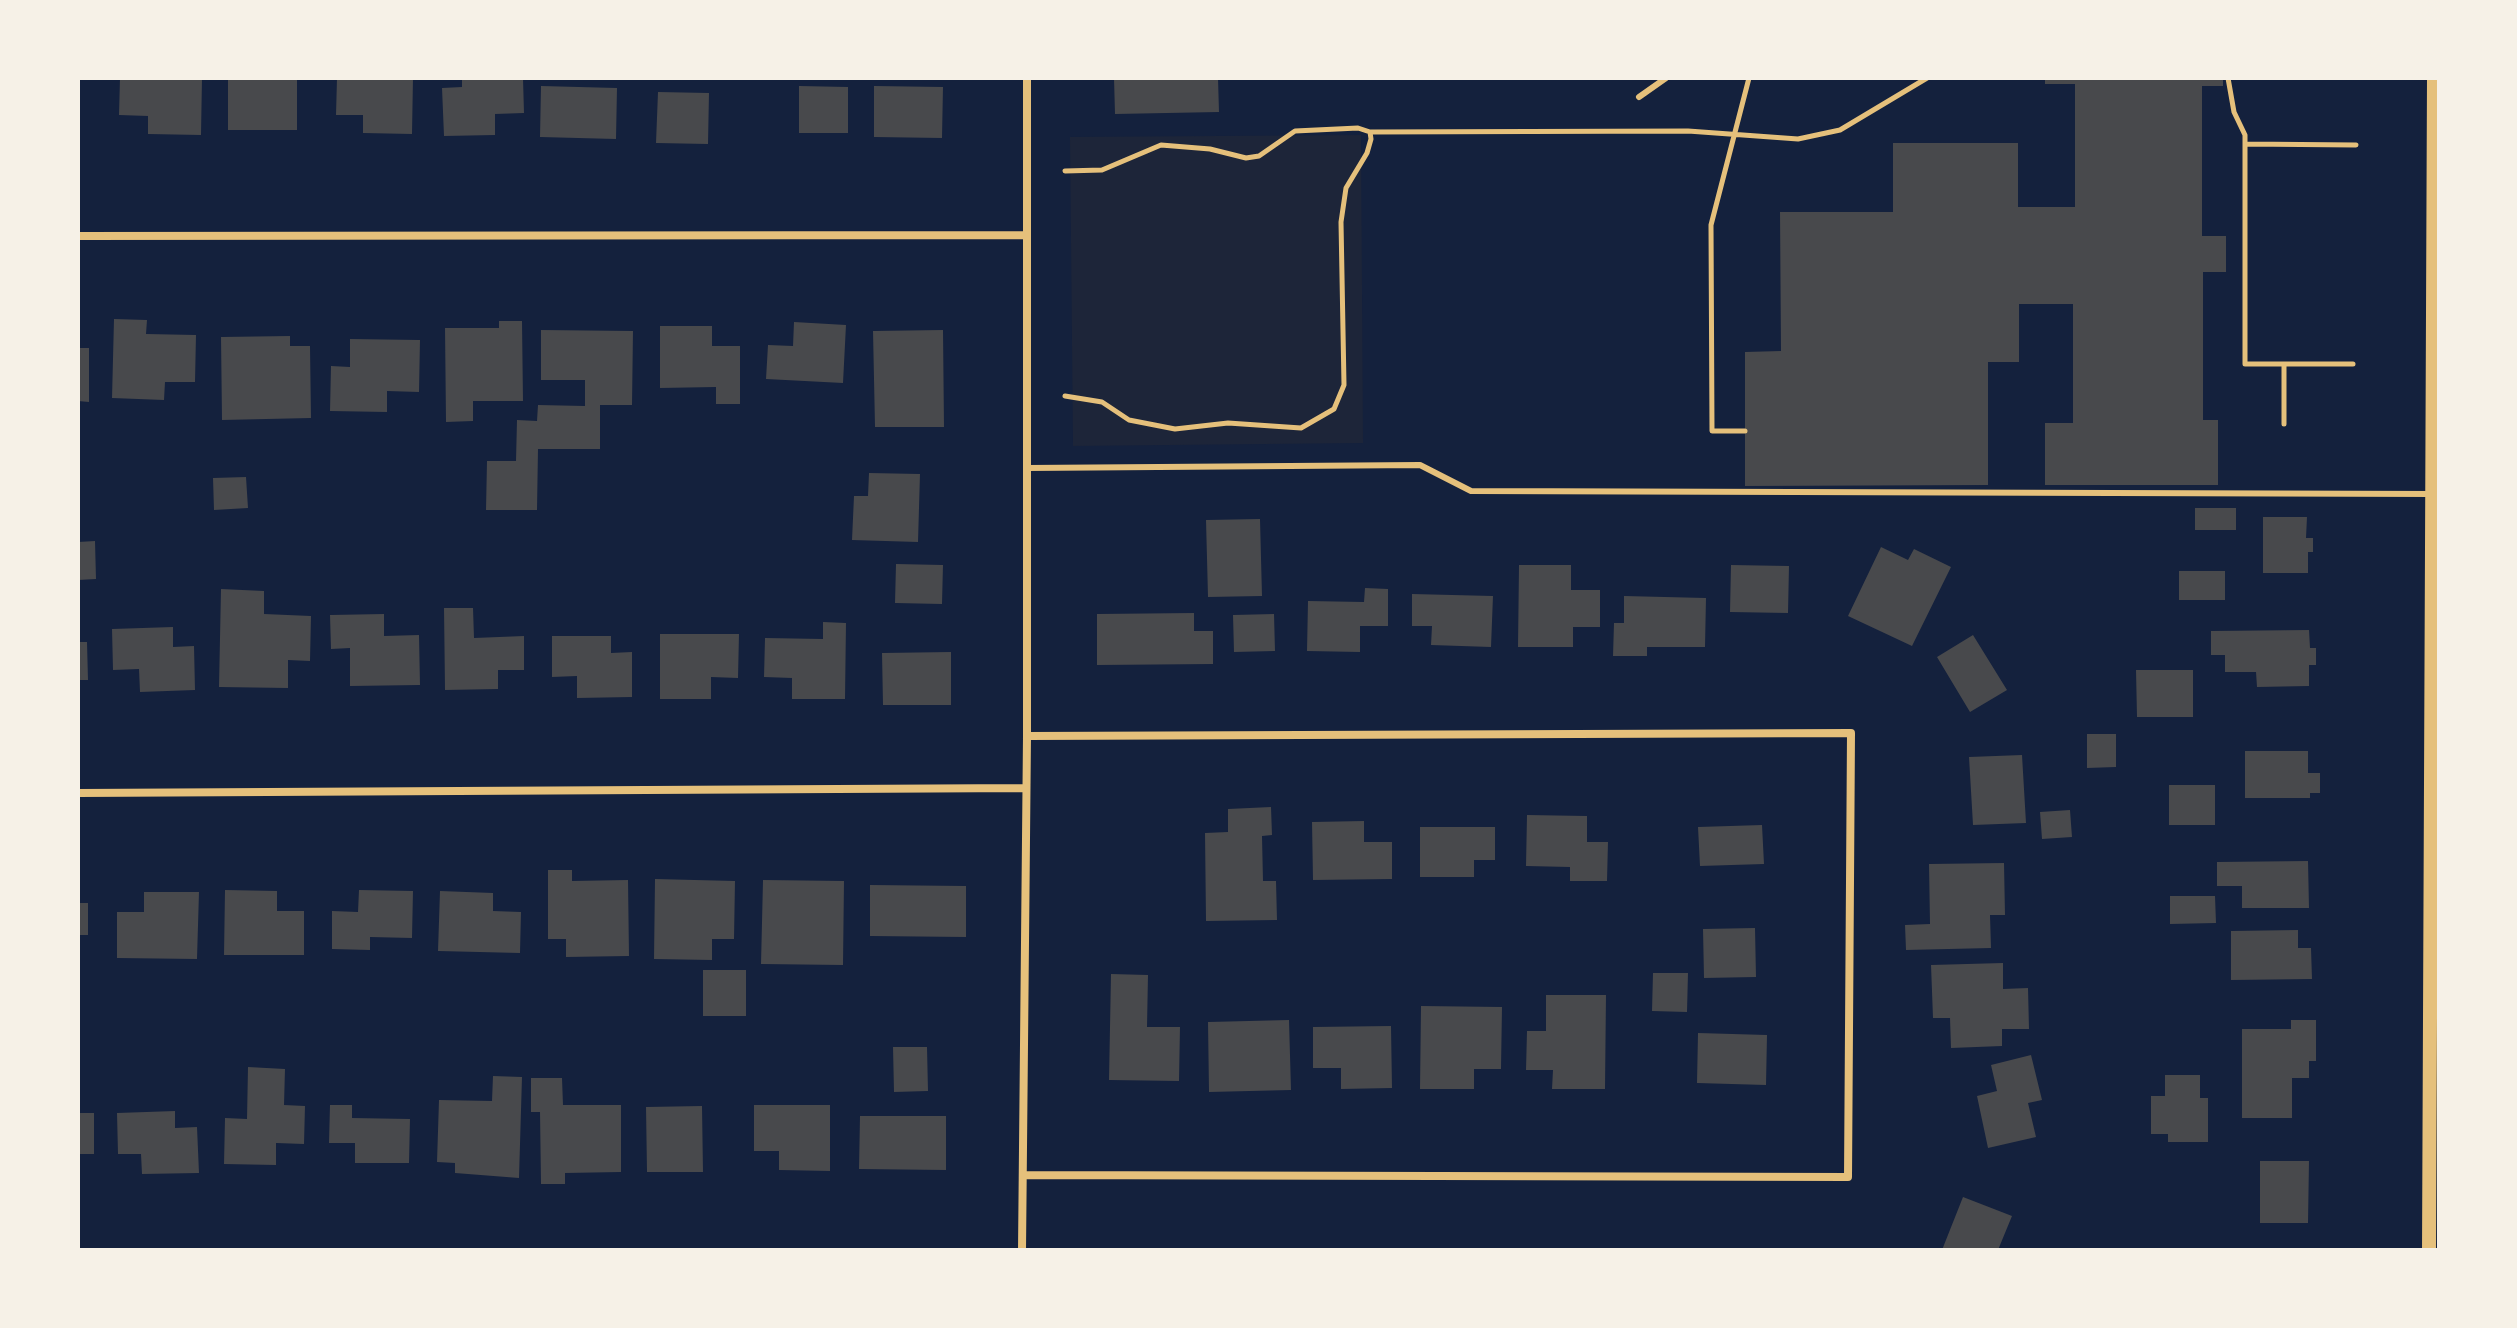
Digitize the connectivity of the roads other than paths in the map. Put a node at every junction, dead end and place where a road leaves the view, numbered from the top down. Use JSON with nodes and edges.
{"nodes":[{"id":1,"x":1027,"y":78,"type":"edge"},
{"id":2,"x":1666,"y":78,"type":"edge"},
{"id":3,"x":2434,"y":78,"type":"edge"},
{"id":4,"x":1639,"y":97,"type":"dead end"},
{"id":5,"x":1027,"y":235,"type":"junction"},
{"id":6,"x":78,"y":236,"type":"edge"},
{"id":7,"x":1027,"y":468,"type":"junction"},
{"id":8,"x":2433,"y":494,"type":"junction"},
{"id":9,"x":2436,"y":603,"type":"edge"},
{"id":10,"x":1027,"y":736,"type":"junction"},
{"id":11,"x":1026,"y":788,"type":"junction"},
{"id":12,"x":78,"y":793,"type":"edge"},
{"id":13,"x":1023,"y":1175,"type":"junction"},
{"id":14,"x":1022,"y":1250,"type":"edge"},
{"id":15,"x":2429,"y":1250,"type":"edge"}],
"edges":[{"from":1,"to":5,"type":"street"},
{"from":2,"to":4,"type":"lane"},
{"from":3,"to":8,"type":"street"},
{"from":5,"to":6,"type":"street"},
{"from":5,"to":7,"type":"street"},
{"from":7,"to":8,"type":"lane"},
{"from":7,"to":10,"type":"street"},
{"from":8,"to":9,"type":"street"},
{"from":9,"to":15,"type":"street"},
{"from":10,"to":11,"type":"street"},
{"from":10,"to":13,"type":"street"},
{"from":11,"to":12,"type":"street"},
{"from":11,"to":13,"type":"street"},
{"from":13,"to":14,"type":"street"}]}
